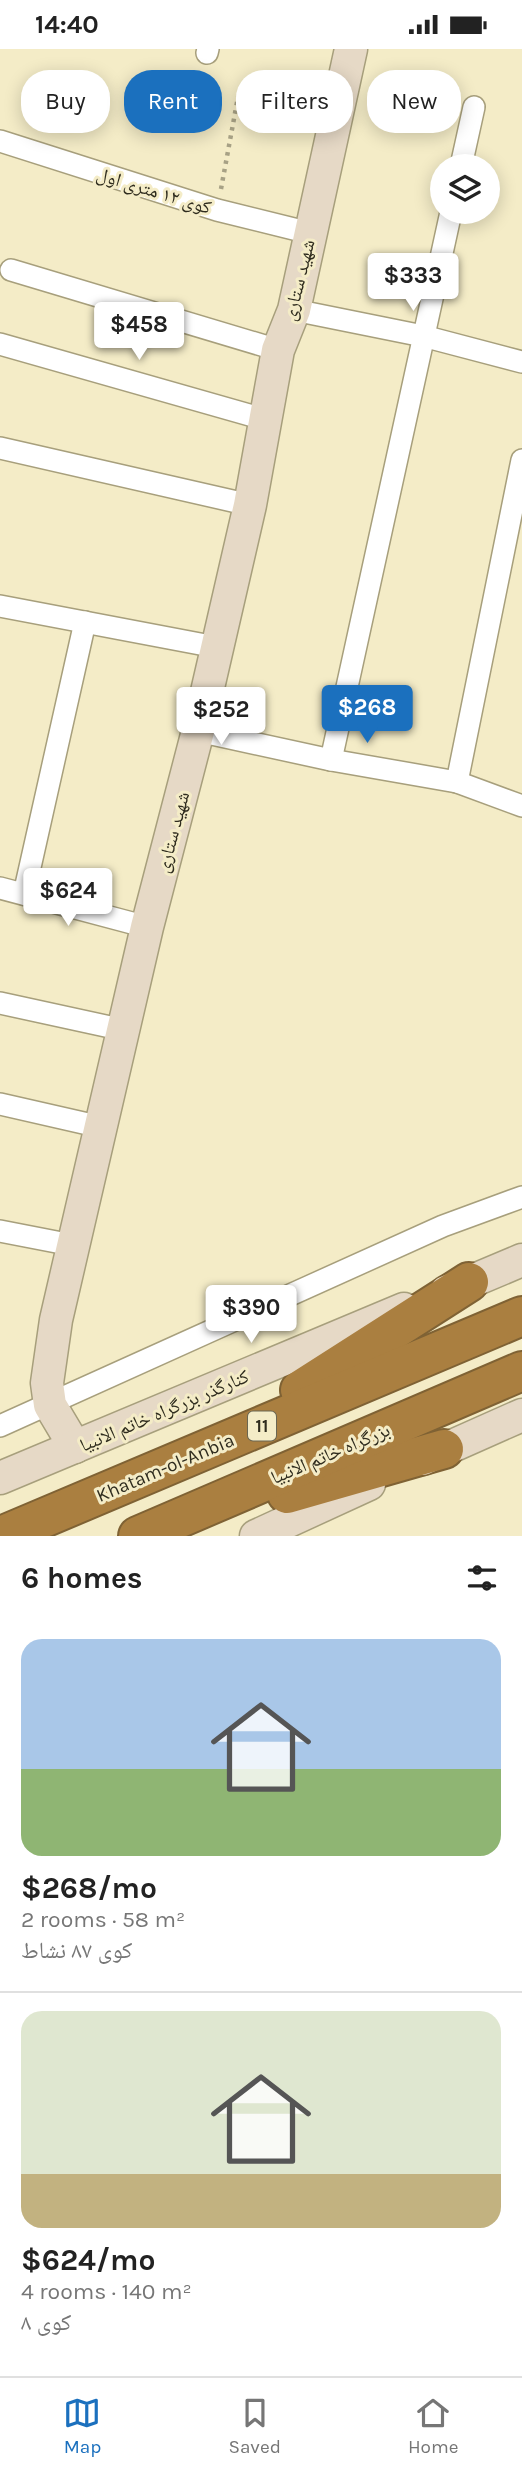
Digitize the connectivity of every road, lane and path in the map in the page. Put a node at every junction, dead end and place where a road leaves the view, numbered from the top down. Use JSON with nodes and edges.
{"nodes":[{"id":1,"x":351,"y":49,"type":"edge"},
{"id":2,"x":474,"y":107,"type":"dead end"},
{"id":3,"x":236,"y":112,"type":"edge"},
{"id":4,"x":0,"y":141,"type":"edge"},
{"id":5,"x":464,"y":154,"type":"edge"},
{"id":6,"x":217,"y":210,"type":"junction"},
{"id":7,"x":448,"y":224,"type":"edge"},
{"id":8,"x":310,"y":233,"type":"junction"},
{"id":9,"x":11,"y":270,"type":"dead end"},
{"id":10,"x":293,"y":310,"type":"junction"},
{"id":11,"x":423,"y":336,"type":"junction"},
{"id":12,"x":0,"y":344,"type":"edge"},
{"id":13,"x":278,"y":350,"type":"junction"},
{"id":14,"x":522,"y":362,"type":"edge"},
{"id":15,"x":267,"y":419,"type":"junction"},
{"id":16,"x":0,"y":448,"type":"edge"},
{"id":17,"x":522,"y":460,"type":"edge"},
{"id":18,"x":250,"y":505,"type":"junction"},
{"id":19,"x":0,"y":606,"type":"edge"},
{"id":20,"x":85,"y":622,"type":"junction"},
{"id":21,"x":216,"y":647,"type":"junction"},
{"id":22,"x":198,"y":731,"type":"junction"},
{"id":23,"x":331,"y":760,"type":"junction"},
{"id":24,"x":457,"y":782,"type":"junction"},
{"id":25,"x":522,"y":806,"type":"edge"},
{"id":26,"x":0,"y":888,"type":"edge"},
{"id":27,"x":24,"y":894,"type":"junction"},
{"id":28,"x":147,"y":927,"type":"junction"},
{"id":29,"x":0,"y":1003,"type":"edge"},
{"id":30,"x":124,"y":1030,"type":"junction"},
{"id":31,"x":0,"y":1104,"type":"edge"},
{"id":32,"x":101,"y":1128,"type":"junction"},
{"id":33,"x":522,"y":1197,"type":"edge"},
{"id":34,"x":0,"y":1231,"type":"edge"},
{"id":35,"x":72,"y":1245,"type":"junction"},
{"id":36,"x":522,"y":1260,"type":"edge"},
{"id":37,"x":469,"y":1282,"type":"junction"},
{"id":38,"x":522,"y":1316,"type":"edge"},
{"id":39,"x":522,"y":1371,"type":"edge"},
{"id":40,"x":50,"y":1405,"type":"junction"},
{"id":41,"x":522,"y":1415,"type":"edge"},
{"id":42,"x":0,"y":1426,"type":"edge"},
{"id":43,"x":75,"y":1447,"type":"junction"},
{"id":44,"x":208,"y":1448,"type":"junction"},
{"id":45,"x":444,"y":1449,"type":"junction"},
{"id":46,"x":0,"y":1478,"type":"edge"},
{"id":47,"x":1,"y":1536,"type":"edge"},
{"id":48,"x":139,"y":1536,"type":"edge"},
{"id":49,"x":256,"y":1536,"type":"edge"}],
"edges":[{"from":1,"to":8,"type":"street","name":"شهید ستاری"},
{"from":2,"to":5,"type":"street"},
{"from":3,"to":6,"type":"path"},
{"from":4,"to":6,"type":"street","name":"کوی ۱۲ متری اول"},
{"from":6,"to":8,"type":"street","name":"کوی ۱۲ متری اول"},
{"from":7,"to":11,"type":"street"},
{"from":8,"to":10,"type":"street","name":"شهید ستاری"},
{"from":9,"to":13,"type":"street"},
{"from":10,"to":11,"type":"street"},
{"from":10,"to":13,"type":"street","name":"شهید ستاری"},
{"from":11,"to":14,"type":"street"},
{"from":11,"to":23,"type":"street"},
{"from":12,"to":15,"type":"street"},
{"from":13,"to":15,"type":"street","name":"شهید ستاری"},
{"from":15,"to":18,"type":"street","name":"شهید ستاری"},
{"from":16,"to":18,"type":"street"},
{"from":17,"to":24,"type":"street"},
{"from":18,"to":21,"type":"street","name":"شهید ستاری"},
{"from":19,"to":20,"type":"street"},
{"from":20,"to":21,"type":"street"},
{"from":20,"to":27,"type":"street"},
{"from":21,"to":22,"type":"street","name":"شهید ستاری"},
{"from":22,"to":23,"type":"street"},
{"from":22,"to":28,"type":"street","name":"شهید ستاری"},
{"from":23,"to":24,"type":"street"},
{"from":24,"to":25,"type":"street"},
{"from":26,"to":27,"type":"street"},
{"from":27,"to":28,"type":"street"},
{"from":28,"to":30,"type":"street","name":"شهید ستاری"},
{"from":29,"to":30,"type":"street"},
{"from":30,"to":32,"type":"street","name":"شهید ستاری"},
{"from":31,"to":32,"type":"street"},
{"from":32,"to":35,"type":"street","name":"شهید ستاری"},
{"from":33,"to":40,"type":"street"},
{"from":34,"to":35,"type":"street"},
{"from":35,"to":40,"type":"street","name":"شهید ستاری"},
{"from":36,"to":37,"type":"street","name":"کنارگذر بزرگراه خاتم الانبیا"},
{"from":37,"to":43,"type":"street","name":"کنارگذر بزرگراه خاتم الانبیا"},
{"from":37,"to":44,"type":"highway"},
{"from":38,"to":44,"type":"highway","name":"Khatam-ol-Anbia","number":"11"},
{"from":39,"to":48,"type":"highway","name":"بزرگراه خاتم الانبیا"},
{"from":40,"to":42,"type":"street"},
{"from":40,"to":43,"type":"street","name":"شهید ستاری"},
{"from":41,"to":45,"type":"street"},
{"from":43,"to":46,"type":"street","name":"کنارگذر بزرگراه خاتم الانبیا"},
{"from":44,"to":47,"type":"highway","name":"Khatam-ol-Anbia","number":"11"},
{"from":45,"to":48,"type":"highway"},
{"from":45,"to":49,"type":"street"}]}
